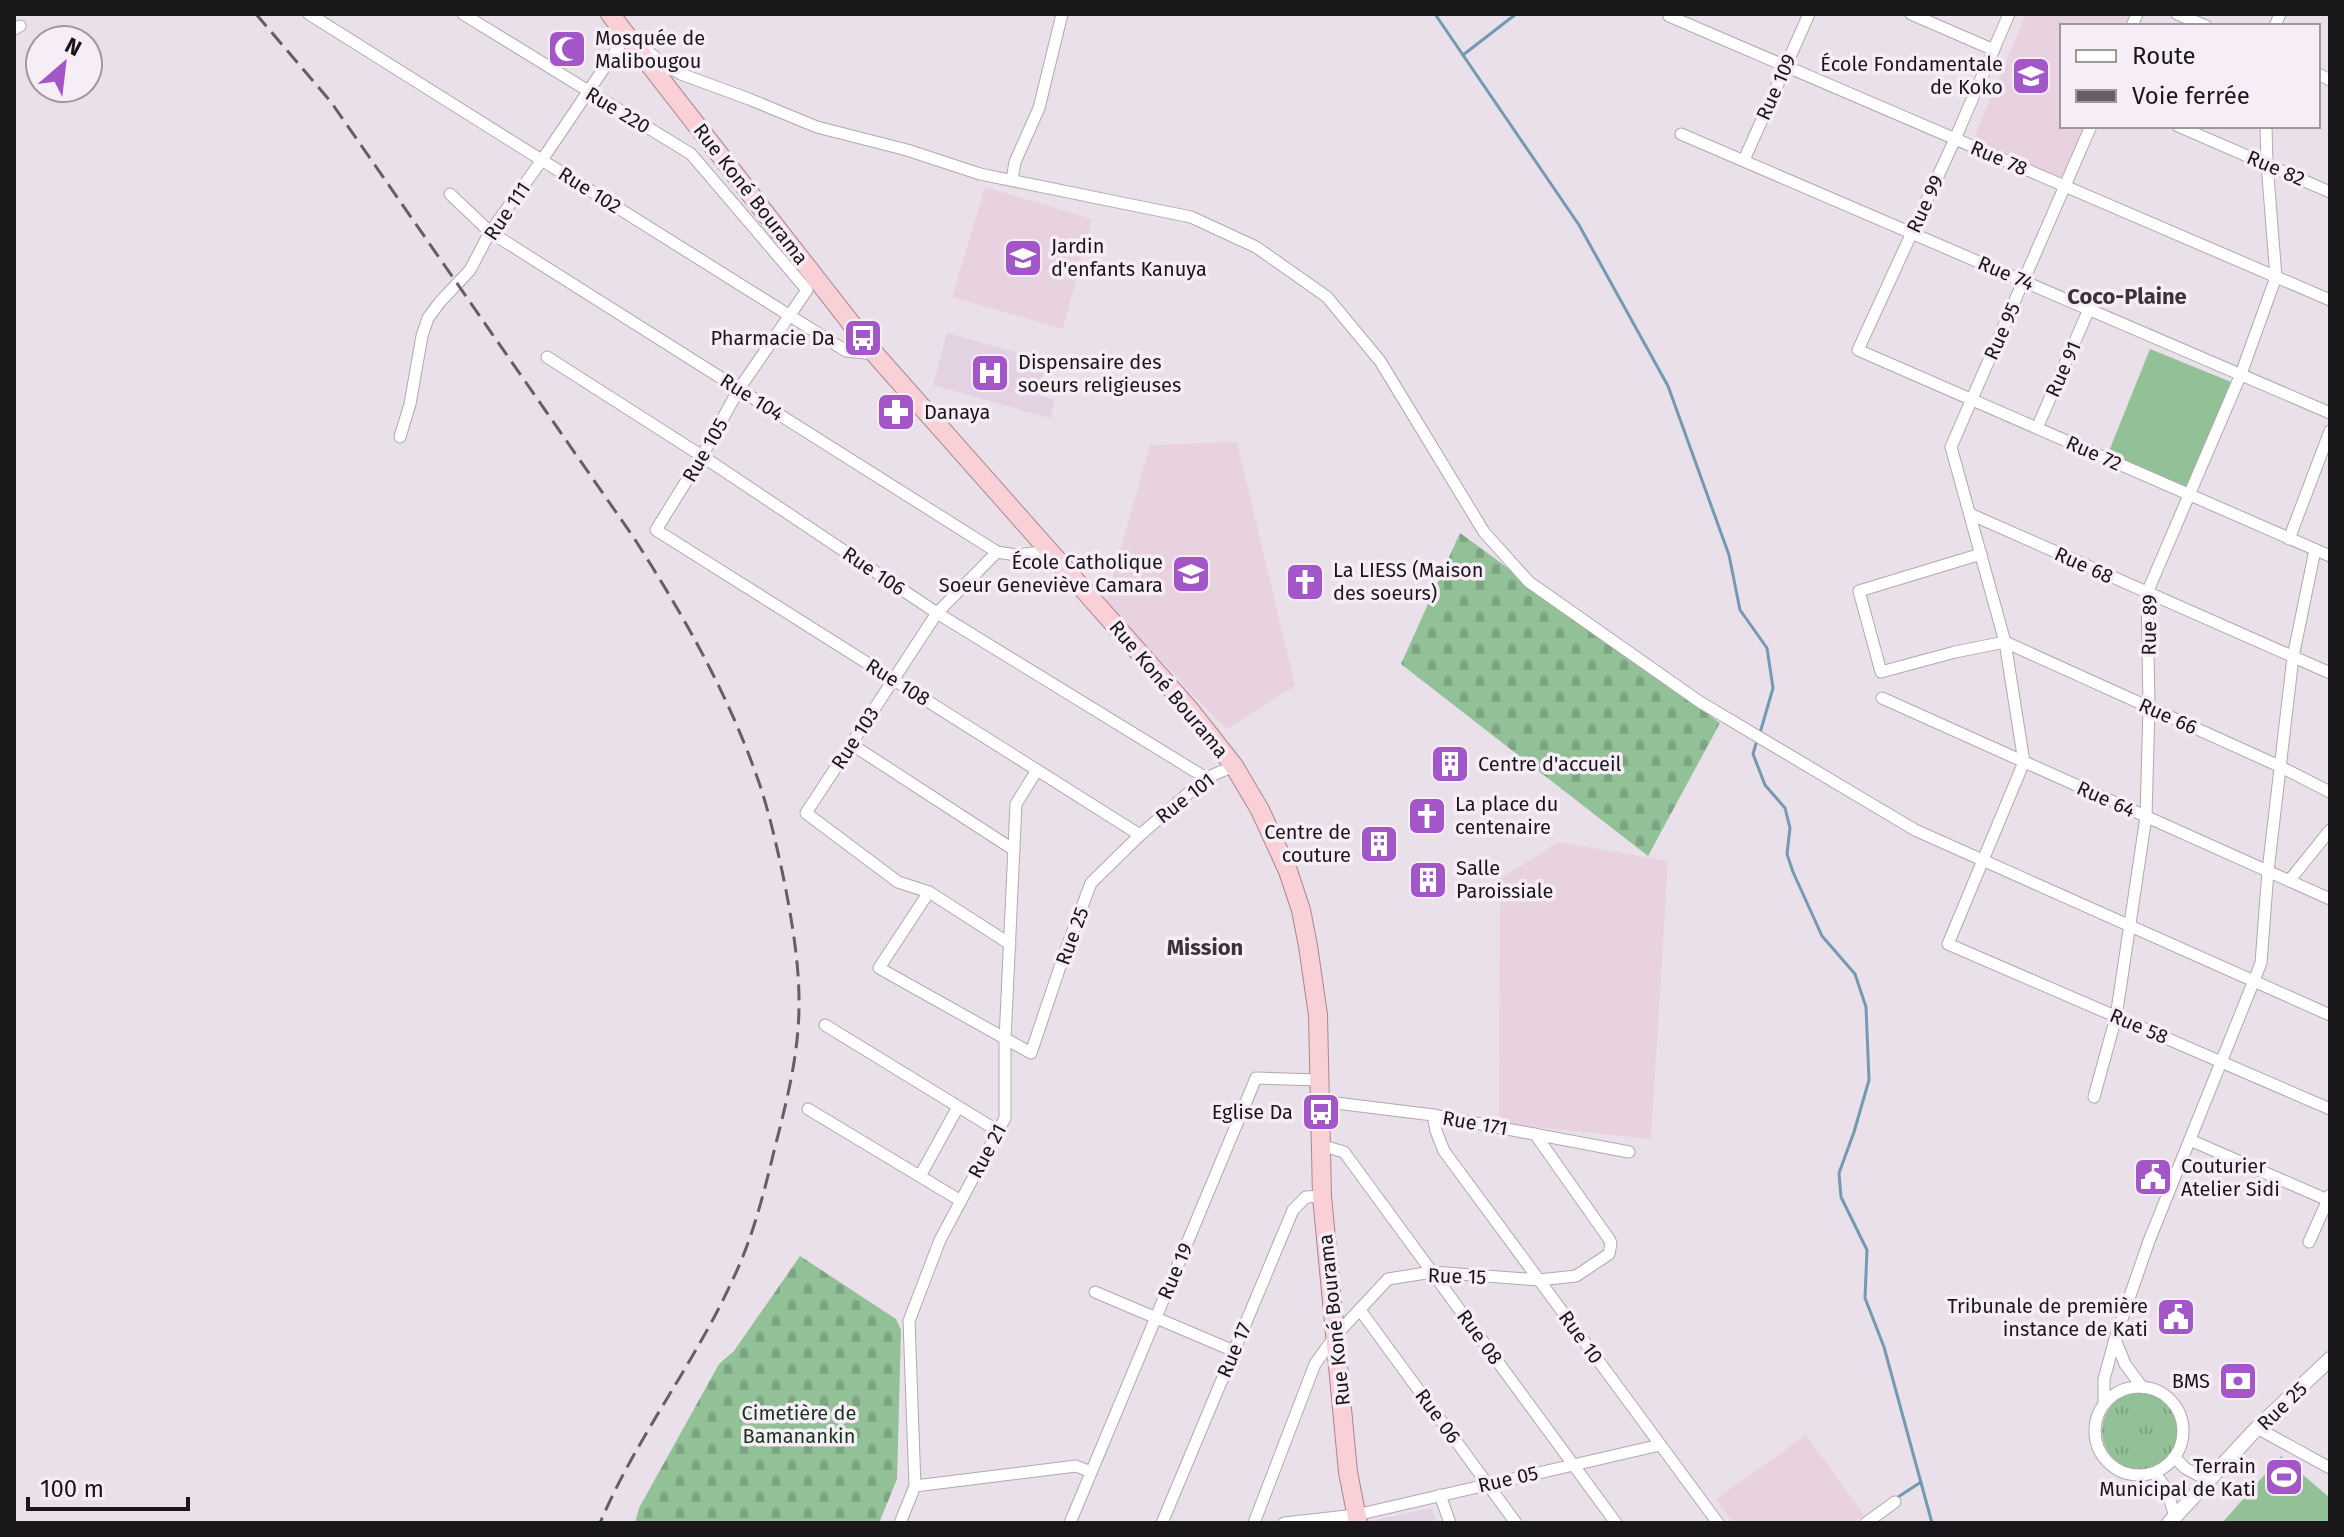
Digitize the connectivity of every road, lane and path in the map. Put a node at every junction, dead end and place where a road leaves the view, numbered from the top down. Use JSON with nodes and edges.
{"nodes":[{"id":1,"x":309,"y":14,"type":"edge"},
{"id":2,"x":463,"y":14,"type":"edge"},
{"id":3,"x":610,"y":14,"type":"edge"},
{"id":4,"x":1062,"y":14,"type":"edge"},
{"id":5,"x":1809,"y":14,"type":"edge"},
{"id":6,"x":1911,"y":14,"type":"edge"},
{"id":7,"x":2009,"y":14,"type":"edge"},
{"id":8,"x":2177,"y":14,"type":"edge"},
{"id":9,"x":1669,"y":16,"type":"dead end"},
{"id":10,"x":2201,"y":24,"type":"edge"},
{"id":11,"x":625,"y":33,"type":"junction"},
{"id":12,"x":1994,"y":50,"type":"junction"},
{"id":13,"x":1786,"y":66,"type":"junction"},
{"id":14,"x":587,"y":91,"type":"junction"},
{"id":15,"x":2090,"y":128,"type":"edge"},
{"id":16,"x":2183,"y":128,"type":"edge"},
{"id":17,"x":2266,"y":128,"type":"edge"},
{"id":18,"x":1681,"y":134,"type":"dead end"},
{"id":19,"x":1955,"y":139,"type":"junction"},
{"id":20,"x":542,"y":160,"type":"junction"},
{"id":21,"x":1744,"y":160,"type":"junction"},
{"id":22,"x":2267,"y":164,"type":"junction"},
{"id":23,"x":1012,"y":180,"type":"junction"},
{"id":24,"x":2066,"y":186,"type":"junction"},
{"id":25,"x":2330,"y":192,"type":"edge"},
{"id":26,"x":450,"y":194,"type":"dead end"},
{"id":27,"x":490,"y":232,"type":"junction"},
{"id":28,"x":1912,"y":233,"type":"junction"},
{"id":29,"x":2276,"y":277,"type":"junction"},
{"id":30,"x":2024,"y":281,"type":"junction"},
{"id":31,"x":807,"y":290,"type":"joint"},
{"id":32,"x":2330,"y":300,"type":"edge"},
{"id":33,"x":2089,"y":309,"type":"junction"},
{"id":34,"x":790,"y":316,"type":"junction"},
{"id":35,"x":1858,"y":350,"type":"joint"},
{"id":36,"x":875,"y":354,"type":"junction"},
{"id":37,"x":547,"y":357,"type":"dead end"},
{"id":38,"x":2241,"y":374,"type":"junction"},
{"id":39,"x":739,"y":389,"type":"junction"},
{"id":40,"x":1971,"y":399,"type":"junction"},
{"id":41,"x":2330,"y":413,"type":"edge"},
{"id":42,"x":2037,"y":428,"type":"junction"},
{"id":43,"x":2330,"y":431,"type":"edge"},
{"id":44,"x":400,"y":437,"type":"dead end"},
{"id":45,"x":702,"y":456,"type":"junction"},
{"id":46,"x":2189,"y":495,"type":"junction"},
{"id":47,"x":1970,"y":514,"type":"junction"},
{"id":48,"x":656,"y":530,"type":"joint"},
{"id":49,"x":2289,"y":539,"type":"junction"},
{"id":50,"x":2315,"y":550,"type":"junction"},
{"id":51,"x":1050,"y":551,"type":"junction"},
{"id":52,"x":997,"y":552,"type":"junction"},
{"id":53,"x":1981,"y":554,"type":"junction"},
{"id":54,"x":2330,"y":556,"type":"edge"},
{"id":55,"x":2147,"y":593,"type":"junction"},
{"id":56,"x":937,"y":613,"type":"junction"},
{"id":57,"x":2005,"y":642,"type":"junction"},
{"id":58,"x":2293,"y":657,"type":"junction"},
{"id":59,"x":2330,"y":673,"type":"edge"},
{"id":60,"x":894,"y":680,"type":"junction"},
{"id":61,"x":1882,"y":698,"type":"dead end"},
{"id":62,"x":2149,"y":707,"type":"junction"},
{"id":63,"x":851,"y":744,"type":"junction"},
{"id":64,"x":2024,"y":762,"type":"junction"},
{"id":65,"x":1234,"y":766,"type":"junction"},
{"id":66,"x":2279,"y":766,"type":"junction"},
{"id":67,"x":1037,"y":770,"type":"junction"},
{"id":68,"x":1206,"y":778,"type":"junction"},
{"id":69,"x":2330,"y":792,"type":"edge"},
{"id":70,"x":2146,"y":817,"type":"junction"},
{"id":71,"x":2330,"y":830,"type":"edge"},
{"id":72,"x":1140,"y":835,"type":"junction"},
{"id":73,"x":1014,"y":850,"type":"junction"},
{"id":74,"x":1983,"y":861,"type":"junction"},
{"id":75,"x":2268,"y":871,"type":"junction"},
{"id":76,"x":2289,"y":881,"type":"junction"},
{"id":77,"x":929,"y":892,"type":"junction"},
{"id":78,"x":2330,"y":899,"type":"edge"},
{"id":79,"x":2129,"y":925,"type":"junction"},
{"id":80,"x":1010,"y":944,"type":"junction"},
{"id":81,"x":2254,"y":981,"type":"junction"},
{"id":82,"x":2330,"y":1015,"type":"edge"},
{"id":83,"x":2116,"y":1017,"type":"junction"},
{"id":84,"x":825,"y":1025,"type":"dead end"},
{"id":85,"x":1005,"y":1040,"type":"junction"},
{"id":86,"x":2221,"y":1062,"type":"junction"},
{"id":87,"x":1319,"y":1080,"type":"junction"},
{"id":88,"x":2094,"y":1097,"type":"dead end"},
{"id":89,"x":1320,"y":1101,"type":"junction"},
{"id":90,"x":958,"y":1107,"type":"junction"},
{"id":91,"x":808,"y":1109,"type":"dead end"},
{"id":92,"x":2330,"y":1109,"type":"edge"},
{"id":93,"x":1433,"y":1115,"type":"junction"},
{"id":94,"x":998,"y":1131,"type":"junction"},
{"id":95,"x":1535,"y":1134,"type":"junction"},
{"id":96,"x":2190,"y":1140,"type":"junction"},
{"id":97,"x":1320,"y":1145,"type":"junction"},
{"id":98,"x":1629,"y":1152,"type":"dead end"},
{"id":99,"x":920,"y":1176,"type":"junction"},
{"id":100,"x":1322,"y":1196,"type":"junction"},
{"id":101,"x":2329,"y":1199,"type":"edge"},
{"id":102,"x":961,"y":1201,"type":"junction"},
{"id":103,"x":2309,"y":1242,"type":"dead end"},
{"id":104,"x":1432,"y":1272,"type":"junction"},
{"id":105,"x":1539,"y":1280,"type":"junction"},
{"id":106,"x":1095,"y":1292,"type":"dead end"},
{"id":107,"x":1360,"y":1310,"type":"junction"},
{"id":108,"x":1155,"y":1318,"type":"junction"},
{"id":109,"x":1335,"y":1336,"type":"junction"},
{"id":110,"x":2115,"y":1339,"type":"junction"},
{"id":111,"x":1234,"y":1351,"type":"junction"},
{"id":112,"x":2330,"y":1359,"type":"edge"},
{"id":113,"x":2142,"y":1387,"type":"junction"},
{"id":114,"x":2104,"y":1402,"type":"junction"},
{"id":115,"x":2257,"y":1428,"type":"junction"},
{"id":116,"x":1660,"y":1445,"type":"junction"},
{"id":117,"x":2175,"y":1458,"type":"junction"},
{"id":118,"x":1573,"y":1464,"type":"junction"},
{"id":119,"x":2330,"y":1468,"type":"edge"},
{"id":120,"x":1091,"y":1472,"type":"junction"},
{"id":121,"x":2155,"y":1473,"type":"junction"},
{"id":122,"x":2209,"y":1481,"type":"junction"},
{"id":123,"x":1487,"y":1484,"type":"junction"},
{"id":124,"x":915,"y":1486,"type":"junction"},
{"id":125,"x":1440,"y":1495,"type":"junction"},
{"id":126,"x":1895,"y":1502,"type":"dead end"},
{"id":127,"x":1357,"y":1519,"type":"edge"},
{"id":128,"x":2172,"y":1520,"type":"edge"},
{"id":129,"x":900,"y":1523,"type":"edge"},
{"id":130,"x":1070,"y":1523,"type":"edge"},
{"id":131,"x":1162,"y":1523,"type":"edge"},
{"id":132,"x":1254,"y":1523,"type":"edge"},
{"id":133,"x":1284,"y":1523,"type":"edge"},
{"id":134,"x":1450,"y":1523,"type":"edge"},
{"id":135,"x":1516,"y":1523,"type":"edge"},
{"id":136,"x":1616,"y":1523,"type":"edge"},
{"id":137,"x":1718,"y":1523,"type":"edge"},
{"id":138,"x":1866,"y":1523,"type":"edge"}],
"edges":[{"from":1,"to":20,"type":"street","name":"Rue 102"},
{"from":2,"to":14,"type":"street","name":"Rue 220"},
{"from":3,"to":11,"type":"highway","name":"Rue Koné Bourama"},
{"from":4,"to":23,"type":"street"},
{"from":5,"to":13,"type":"street","name":"Rue 109"},
{"from":6,"to":12,"type":"street"},
{"from":7,"to":12,"type":"street","name":"Rue 99"},
{"from":8,"to":10,"type":"street"},
{"from":9,"to":13,"type":"street","name":"Rue 78"},
{"from":11,"to":14,"type":"street","name":"Rue 111"},
{"from":11,"to":23,"type":"street"},
{"from":11,"to":36,"type":"highway","name":"Rue Koné Bourama"},
{"from":12,"to":19,"type":"street","name":"Rue 99"},
{"from":13,"to":19,"type":"street","name":"Rue 78"},
{"from":13,"to":21,"type":"street","name":"Rue 109"},
{"from":14,"to":20,"type":"street","name":"Rue 111"},
{"from":14,"to":31,"type":"street","name":"Rue 220"},
{"from":15,"to":24,"type":"street","name":"Rue 95"},
{"from":16,"to":22,"type":"street","name":"Rue 82"},
{"from":17,"to":22,"type":"street","name":"Rue 89"},
{"from":18,"to":21,"type":"street","name":"Rue 74"},
{"from":19,"to":24,"type":"street","name":"Rue 78"},
{"from":19,"to":28,"type":"street","name":"Rue 99"},
{"from":20,"to":27,"type":"street","name":"Rue 111"},
{"from":20,"to":34,"type":"street","name":"Rue 102"},
{"from":21,"to":28,"type":"street","name":"Rue 74"},
{"from":22,"to":25,"type":"street","name":"Rue 82"},
{"from":22,"to":29,"type":"street","name":"Rue 89"},
{"from":23,"to":74,"type":"street"},
{"from":24,"to":29,"type":"street","name":"Rue 78"},
{"from":24,"to":30,"type":"street","name":"Rue 95"},
{"from":26,"to":27,"type":"street","name":"Rue 104"},
{"from":27,"to":39,"type":"street","name":"Rue 104"},
{"from":27,"to":44,"type":"street","name":"Rue 111"},
{"from":28,"to":30,"type":"street","name":"Rue 74"},
{"from":28,"to":35,"type":"street","name":"Rue 99"},
{"from":29,"to":32,"type":"street","name":"Rue 78"},
{"from":29,"to":38,"type":"street","name":"Rue 89"},
{"from":30,"to":33,"type":"street","name":"Rue 74"},
{"from":30,"to":40,"type":"street","name":"Rue 95"},
{"from":31,"to":34,"type":"street","name":"Rue 105"},
{"from":33,"to":38,"type":"street","name":"Rue 74"},
{"from":33,"to":42,"type":"street","name":"Rue 91"},
{"from":34,"to":36,"type":"street","name":"Rue 102"},
{"from":34,"to":39,"type":"street","name":"Rue 105"},
{"from":35,"to":40,"type":"street","name":"Rue 72"},
{"from":36,"to":51,"type":"highway","name":"Rue Koné Bourama"},
{"from":37,"to":45,"type":"street","name":"Rue 106"},
{"from":38,"to":41,"type":"street","name":"Rue 74"},
{"from":38,"to":46,"type":"street","name":"Rue 89"},
{"from":39,"to":45,"type":"street","name":"Rue 105"},
{"from":39,"to":52,"type":"street","name":"Rue 104"},
{"from":40,"to":42,"type":"street","name":"Rue 72"},
{"from":40,"to":47,"type":"street","name":"Rue 95"},
{"from":42,"to":46,"type":"street","name":"Rue 72"},
{"from":43,"to":49,"type":"street"},
{"from":45,"to":48,"type":"street","name":"Rue 105"},
{"from":45,"to":56,"type":"street","name":"Rue 106"},
{"from":46,"to":49,"type":"street","name":"Rue 72"},
{"from":46,"to":55,"type":"street","name":"Rue 89"},
{"from":47,"to":53,"type":"street"},
{"from":47,"to":55,"type":"street","name":"Rue 68"},
{"from":48,"to":60,"type":"street","name":"Rue 108"},
{"from":49,"to":50,"type":"street","name":"Rue 72"},
{"from":50,"to":54,"type":"street","name":"Rue 72"},
{"from":50,"to":58,"type":"street"},
{"from":51,"to":52,"type":"street","name":"Rue 104"},
{"from":51,"to":65,"type":"highway","name":"Rue Koné Bourama"},
{"from":52,"to":56,"type":"street","name":"Rue 103"},
{"from":53,"to":57,"type":"street"},
{"from":53,"to":57,"type":"street"},
{"from":55,"to":58,"type":"street","name":"Rue 68"},
{"from":55,"to":62,"type":"street","name":"Rue 89"},
{"from":56,"to":60,"type":"street","name":"Rue 103"},
{"from":56,"to":68,"type":"street","name":"Rue 106"},
{"from":57,"to":62,"type":"street","name":"Rue 66"},
{"from":57,"to":64,"type":"street"},
{"from":58,"to":59,"type":"street","name":"Rue 68"},
{"from":58,"to":66,"type":"street"},
{"from":60,"to":63,"type":"street","name":"Rue 103"},
{"from":60,"to":67,"type":"street","name":"Rue 108"},
{"from":61,"to":64,"type":"street","name":"Rue 64"},
{"from":62,"to":66,"type":"street","name":"Rue 66"},
{"from":62,"to":70,"type":"street","name":"Rue 89"},
{"from":63,"to":73,"type":"street"},
{"from":63,"to":77,"type":"street","name":"Rue 103"},
{"from":64,"to":70,"type":"street","name":"Rue 64"},
{"from":64,"to":74,"type":"street"},
{"from":65,"to":68,"type":"street","name":"Rue 101"},
{"from":65,"to":87,"type":"highway","name":"Rue Koné Bourama"},
{"from":66,"to":69,"type":"street","name":"Rue 66"},
{"from":66,"to":75,"type":"street"},
{"from":67,"to":72,"type":"street","name":"Rue 108"},
{"from":67,"to":73,"type":"street","name":"Rue 21"},
{"from":68,"to":72,"type":"street","name":"Rue 101"},
{"from":70,"to":75,"type":"street","name":"Rue 64"},
{"from":70,"to":79,"type":"street","name":"Rue 89"},
{"from":71,"to":76,"type":"street"},
{"from":72,"to":85,"type":"street","name":"Rue 25"},
{"from":73,"to":80,"type":"street","name":"Rue 21"},
{"from":74,"to":79,"type":"street"},
{"from":74,"to":83,"type":"street","name":"Rue 58"},
{"from":75,"to":76,"type":"street","name":"Rue 64"},
{"from":75,"to":81,"type":"street"},
{"from":76,"to":78,"type":"street","name":"Rue 64"},
{"from":77,"to":80,"type":"street"},
{"from":77,"to":85,"type":"street"},
{"from":79,"to":81,"type":"street"},
{"from":79,"to":83,"type":"street","name":"Rue 89"},
{"from":80,"to":85,"type":"street","name":"Rue 21"},
{"from":81,"to":82,"type":"street"},
{"from":81,"to":86,"type":"street"},
{"from":83,"to":86,"type":"street","name":"Rue 58"},
{"from":83,"to":88,"type":"street","name":"Rue 89"},
{"from":84,"to":90,"type":"street"},
{"from":85,"to":94,"type":"street","name":"Rue 21"},
{"from":86,"to":92,"type":"street","name":"Rue 58"},
{"from":86,"to":96,"type":"street"},
{"from":87,"to":89,"type":"highway","name":"Rue Koné Bourama"},
{"from":87,"to":108,"type":"street","name":"Rue 19"},
{"from":89,"to":93,"type":"street","name":"Rue 171"},
{"from":89,"to":97,"type":"highway","name":"Rue Koné Bourama"},
{"from":90,"to":94,"type":"street"},
{"from":90,"to":99,"type":"street"},
{"from":91,"to":99,"type":"street"},
{"from":93,"to":95,"type":"street","name":"Rue 171"},
{"from":93,"to":105,"type":"street","name":"Rue 10"},
{"from":94,"to":102,"type":"street","name":"Rue 21"},
{"from":95,"to":98,"type":"street","name":"Rue 171"},
{"from":95,"to":105,"type":"street","name":"Rue 15"},
{"from":96,"to":101,"type":"street"},
{"from":96,"to":110,"type":"street"},
{"from":97,"to":100,"type":"highway","name":"Rue Koné Bourama"},
{"from":97,"to":104,"type":"street","name":"Rue 08"},
{"from":99,"to":102,"type":"street"},
{"from":100,"to":109,"type":"highway","name":"Rue Koné Bourama"},
{"from":100,"to":111,"type":"street","name":"Rue 17"},
{"from":101,"to":103,"type":"street"},
{"from":102,"to":124,"type":"street","name":"Rue 21"},
{"from":104,"to":105,"type":"street","name":"Rue 15"},
{"from":104,"to":107,"type":"street","name":"Rue 15"},
{"from":104,"to":118,"type":"street","name":"Rue 08"},
{"from":105,"to":116,"type":"street","name":"Rue 10"},
{"from":106,"to":108,"type":"street"},
{"from":107,"to":109,"type":"street","name":"Rue 15"},
{"from":107,"to":123,"type":"street","name":"Rue 06"},
{"from":108,"to":111,"type":"street"},
{"from":108,"to":120,"type":"street","name":"Rue 19"},
{"from":109,"to":127,"type":"highway","name":"Rue Koné Bourama"},
{"from":109,"to":132,"type":"street","name":"Rue 15"},
{"from":110,"to":113,"type":"street"},
{"from":110,"to":114,"type":"street"},
{"from":111,"to":131,"type":"street","name":"Rue 17"},
{"from":112,"to":115,"type":"street","name":"Rue 25"},
{"from":113,"to":114,"type":"street"},
{"from":113,"to":117,"type":"street"},
{"from":114,"to":121,"type":"street"},
{"from":115,"to":119,"type":"street"},
{"from":115,"to":122,"type":"street","name":"Rue 25"},
{"from":116,"to":118,"type":"street","name":"Rue 05"},
{"from":116,"to":137,"type":"street","name":"Rue 10"},
{"from":117,"to":121,"type":"street"},
{"from":117,"to":122,"type":"street"},
{"from":118,"to":123,"type":"street","name":"Rue 05"},
{"from":118,"to":136,"type":"street","name":"Rue 08"},
{"from":120,"to":124,"type":"street"},
{"from":120,"to":130,"type":"street","name":"Rue 19"},
{"from":121,"to":128,"type":"street"},
{"from":122,"to":128,"type":"street","name":"Rue 25"},
{"from":123,"to":125,"type":"street","name":"Rue 05"},
{"from":123,"to":135,"type":"street","name":"Rue 06"},
{"from":124,"to":129,"type":"street","name":"Rue 21"},
{"from":125,"to":127,"type":"street","name":"Rue 05"},
{"from":125,"to":134,"type":"street"},
{"from":126,"to":138,"type":"street"},
{"from":127,"to":133,"type":"street","name":"Rue 05"}]}
